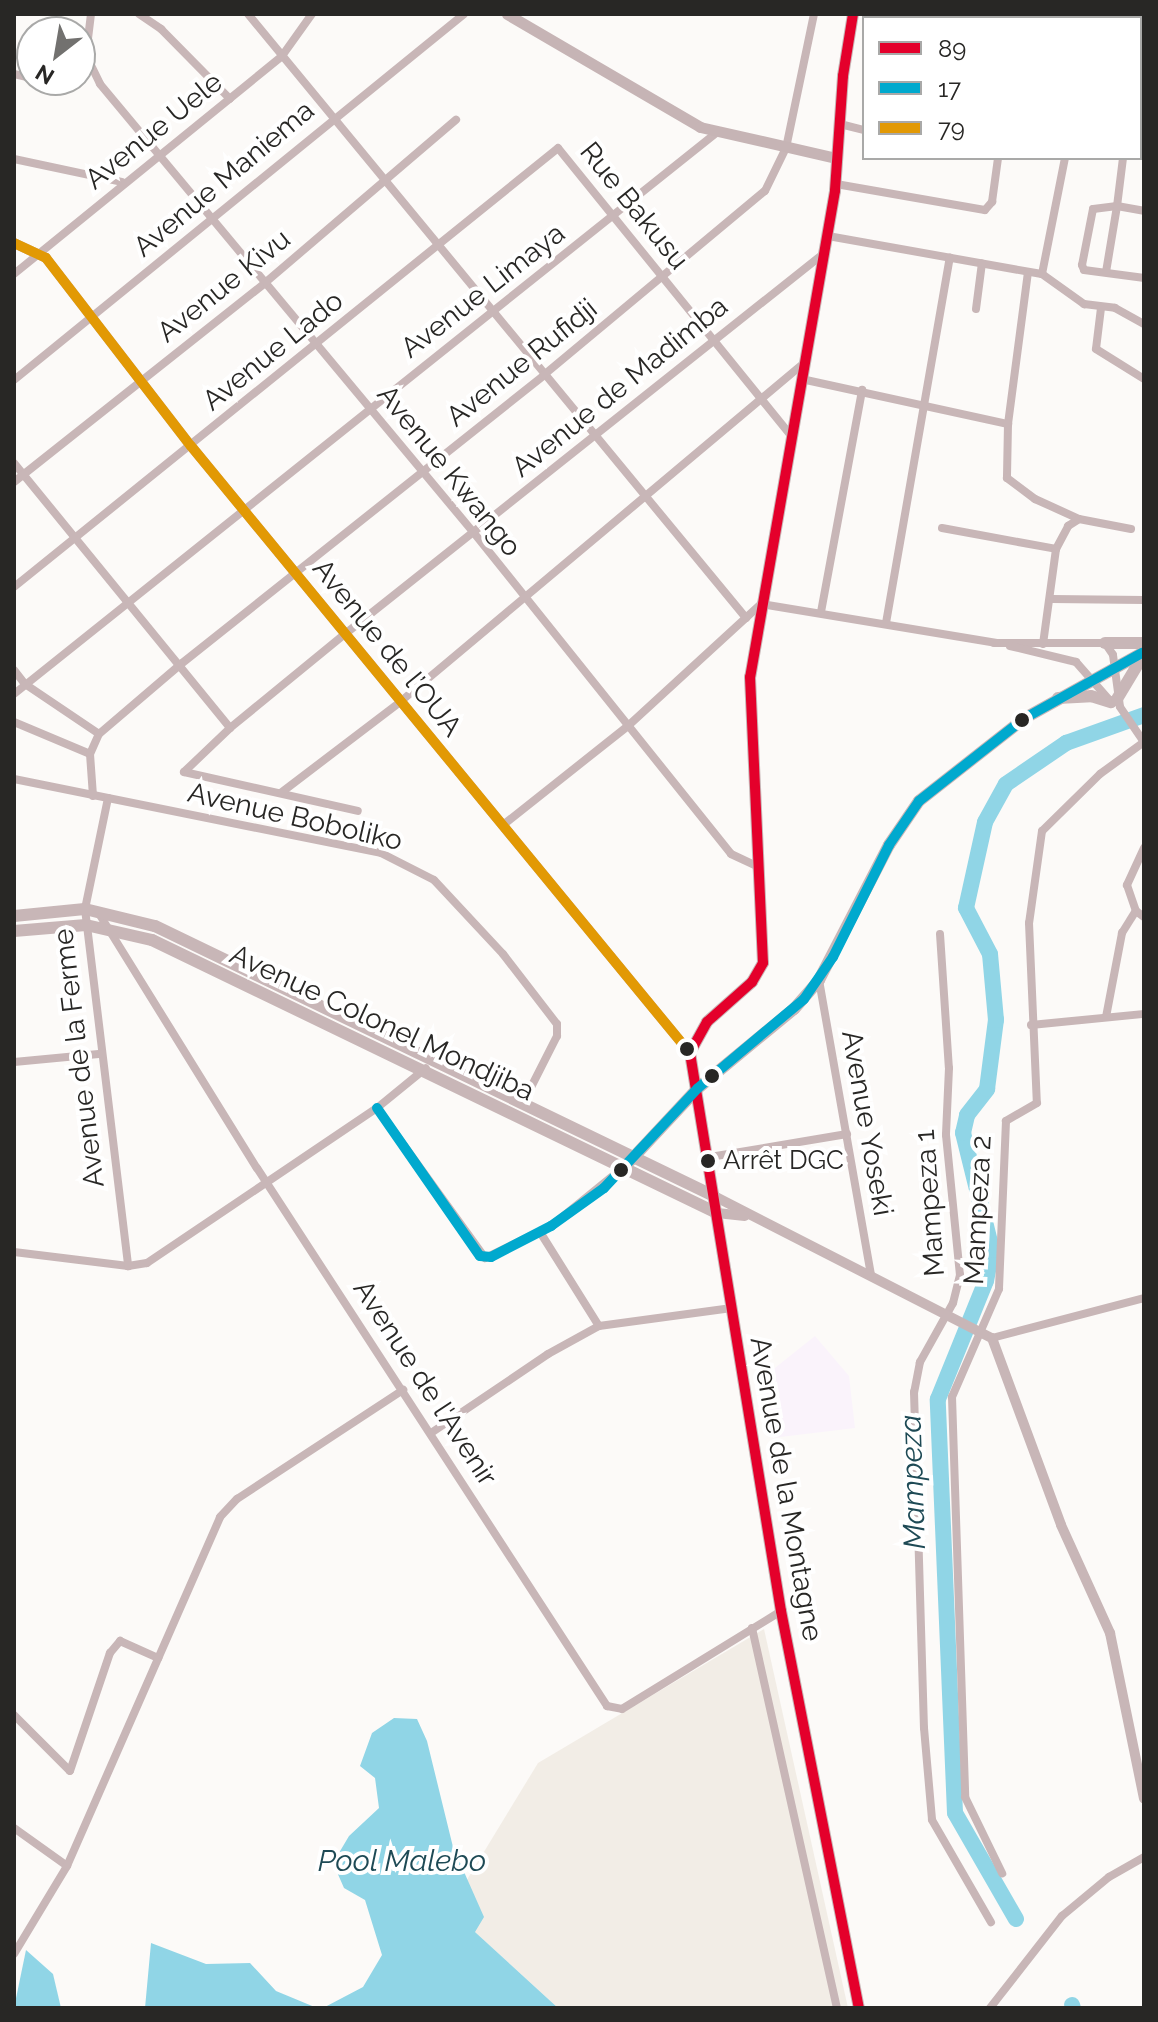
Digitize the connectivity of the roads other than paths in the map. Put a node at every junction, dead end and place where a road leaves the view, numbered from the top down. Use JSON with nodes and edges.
{"nodes":[{"id":1,"x":139,"y":14,"type":"edge"},
{"id":2,"x":248,"y":14,"type":"edge"},
{"id":3,"x":312,"y":14,"type":"edge"},
{"id":4,"x":464,"y":14,"type":"edge"},
{"id":5,"x":507,"y":14,"type":"edge"},
{"id":6,"x":814,"y":14,"type":"edge"},
{"id":7,"x":853,"y":14,"type":"edge"},
{"id":8,"x":282,"y":56,"type":"junction"},
{"id":9,"x":96,"y":78,"type":"edge"},
{"id":10,"x":230,"y":99,"type":"junction"},
{"id":11,"x":333,"y":118,"type":"junction"},
{"id":12,"x":456,"y":120,"type":"dead end"},
{"id":13,"x":840,"y":124,"type":"junction"},
{"id":14,"x":862,"y":130,"type":"edge"},
{"id":15,"x":716,"y":133,"type":"junction"},
{"id":16,"x":558,"y":148,"type":"joint"},
{"id":17,"x":786,"y":148,"type":"junction"},
{"id":18,"x":160,"y":152,"type":"junction"},
{"id":19,"x":837,"y":158,"type":"junction"},
{"id":20,"x":14,"y":159,"type":"edge"},
{"id":21,"x":998,"y":160,"type":"edge"},
{"id":22,"x":1065,"y":160,"type":"edge"},
{"id":23,"x":1123,"y":160,"type":"edge"},
{"id":24,"x":122,"y":182,"type":"junction"},
{"id":25,"x":386,"y":182,"type":"junction"},
{"id":26,"x":836,"y":184,"type":"junction"},
{"id":27,"x":1117,"y":206,"type":"junction"},
{"id":28,"x":1144,"y":211,"type":"edge"},
{"id":29,"x":614,"y":215,"type":"junction"},
{"id":30,"x":213,"y":216,"type":"junction"},
{"id":31,"x":828,"y":236,"type":"junction"},
{"id":32,"x":14,"y":243,"type":"edge"},
{"id":33,"x":440,"y":246,"type":"junction"},
{"id":34,"x":825,"y":252,"type":"junction"},
{"id":35,"x":41,"y":253,"type":"junction"},
{"id":36,"x":950,"y":258,"type":"junction"},
{"id":37,"x":982,"y":263,"type":"junction"},
{"id":38,"x":1028,"y":272,"type":"junction"},
{"id":39,"x":1106,"y":272,"type":"junction"},
{"id":40,"x":14,"y":274,"type":"edge"},
{"id":41,"x":1042,"y":274,"type":"junction"},
{"id":42,"x":663,"y":276,"type":"junction"},
{"id":43,"x":1144,"y":278,"type":"edge"},
{"id":44,"x":266,"y":282,"type":"junction"},
{"id":45,"x":1101,"y":308,"type":"junction"},
{"id":46,"x":976,"y":309,"type":"dead end"},
{"id":47,"x":492,"y":310,"type":"junction"},
{"id":48,"x":92,"y":318,"type":"junction"},
{"id":49,"x":1144,"y":324,"type":"edge"},
{"id":50,"x":713,"y":338,"type":"junction"},
{"id":51,"x":315,"y":342,"type":"junction"},
{"id":52,"x":808,"y":360,"type":"junction"},
{"id":53,"x":545,"y":374,"type":"junction"},
{"id":54,"x":1144,"y":379,"type":"edge"},
{"id":55,"x":14,"y":380,"type":"edge"},
{"id":56,"x":806,"y":380,"type":"junction"},
{"id":57,"x":140,"y":381,"type":"junction"},
{"id":58,"x":862,"y":390,"type":"junction"},
{"id":59,"x":760,"y":399,"type":"junction"},
{"id":60,"x":922,"y":402,"type":"junction"},
{"id":61,"x":370,"y":409,"type":"junction"},
{"id":62,"x":1008,"y":424,"type":"junction"},
{"id":63,"x":595,"y":435,"type":"junction"},
{"id":64,"x":795,"y":441,"type":"junction"},
{"id":65,"x":191,"y":446,"type":"junction"},
{"id":66,"x":14,"y":463,"type":"edge"},
{"id":67,"x":422,"y":472,"type":"junction"},
{"id":68,"x":24,"y":474,"type":"junction"},
{"id":69,"x":14,"y":482,"type":"edge"},
{"id":70,"x":646,"y":496,"type":"junction"},
{"id":71,"x":243,"y":509,"type":"junction"},
{"id":72,"x":1079,"y":519,"type":"junction"},
{"id":73,"x":942,"y":528,"type":"dead end"},
{"id":74,"x":1131,"y":529,"type":"dead end"},
{"id":75,"x":474,"y":533,"type":"junction"},
{"id":76,"x":76,"y":536,"type":"junction"},
{"id":77,"x":1056,"y":549,"type":"junction"},
{"id":78,"x":294,"y":572,"type":"junction"},
{"id":79,"x":14,"y":587,"type":"edge"},
{"id":80,"x":522,"y":597,"type":"junction"},
{"id":81,"x":1052,"y":599,"type":"junction"},
{"id":82,"x":1144,"y":600,"type":"edge"},
{"id":83,"x":129,"y":602,"type":"junction"},
{"id":84,"x":761,"y":604,"type":"junction"},
{"id":85,"x":821,"y":612,"type":"junction"},
{"id":86,"x":746,"y":618,"type":"junction"},
{"id":87,"x":886,"y":623,"type":"junction"},
{"id":88,"x":345,"y":634,"type":"junction"},
{"id":89,"x":994,"y":643,"type":"junction"},
{"id":90,"x":1105,"y":643,"type":"junction"},
{"id":91,"x":1144,"y":643,"type":"edge"},
{"id":92,"x":1043,"y":644,"type":"junction"},
{"id":93,"x":1144,"y":653,"type":"edge"},
{"id":94,"x":181,"y":664,"type":"junction"},
{"id":95,"x":1115,"y":665,"type":"junction"},
{"id":96,"x":14,"y":670,"type":"edge"},
{"id":97,"x":1093,"y":676,"type":"junction"},
{"id":98,"x":25,"y":684,"type":"junction"},
{"id":99,"x":14,"y":694,"type":"edge"},
{"id":100,"x":1055,"y":699,"type":"junction"},
{"id":101,"x":400,"y":702,"type":"junction"},
{"id":102,"x":1116,"y":705,"type":"junction"},
{"id":103,"x":14,"y":722,"type":"edge"},
{"id":104,"x":629,"y":725,"type":"junction"},
{"id":105,"x":230,"y":728,"type":"junction"},
{"id":106,"x":99,"y":734,"type":"junction"},
{"id":107,"x":1141,"y":738,"type":"edge"},
{"id":108,"x":90,"y":754,"type":"junction"},
{"id":109,"x":14,"y":779,"type":"edge"},
{"id":110,"x":282,"y":792,"type":"junction"},
{"id":111,"x":93,"y":796,"type":"junction"},
{"id":112,"x":108,"y":798,"type":"junction"},
{"id":113,"x":358,"y":811,"type":"dead end"},
{"id":114,"x":503,"y":825,"type":"junction"},
{"id":115,"x":1144,"y":848,"type":"edge"},
{"id":116,"x":759,"y":867,"type":"junction"},
{"id":117,"x":91,"y":910,"type":"junction"},
{"id":118,"x":1136,"y":911,"type":"junction"},
{"id":119,"x":14,"y":916,"type":"edge"},
{"id":120,"x":1144,"y":917,"type":"edge"},
{"id":121,"x":86,"y":925,"type":"junction"},
{"id":122,"x":106,"y":927,"type":"junction"},
{"id":123,"x":14,"y":931,"type":"edge"},
{"id":124,"x":940,"y":934,"type":"dead end"},
{"id":125,"x":819,"y":980,"type":"junction"},
{"id":126,"x":1144,"y":1014,"type":"edge"},
{"id":127,"x":1106,"y":1017,"type":"junction"},
{"id":128,"x":1031,"y":1025,"type":"junction"},
{"id":129,"x":690,"y":1053,"type":"junction"},
{"id":130,"x":99,"y":1054,"type":"junction"},
{"id":131,"x":432,"y":1057,"type":"junction"},
{"id":132,"x":14,"y":1062,"type":"edge"},
{"id":133,"x":425,"y":1071,"type":"junction"},
{"id":134,"x":698,"y":1088,"type":"junction"},
{"id":135,"x":524,"y":1101,"type":"junction"},
{"id":136,"x":377,"y":1108,"type":"junction"},
{"id":137,"x":847,"y":1134,"type":"junction"},
{"id":138,"x":710,"y":1157,"type":"junction"},
{"id":139,"x":629,"y":1162,"type":"junction"},
{"id":140,"x":265,"y":1181,"type":"junction"},
{"id":141,"x":714,"y":1196,"type":"junction"},
{"id":142,"x":717,"y":1213,"type":"junction"},
{"id":143,"x":759,"y":1218,"type":"junction"},
{"id":144,"x":540,"y":1232,"type":"junction"},
{"id":145,"x":14,"y":1252,"type":"edge"},
{"id":146,"x":128,"y":1266,"type":"junction"},
{"id":147,"x":871,"y":1274,"type":"junction"},
{"id":148,"x":1144,"y":1298,"type":"edge"},
{"id":149,"x":732,"y":1308,"type":"junction"},
{"id":150,"x":949,"y":1314,"type":"junction"},
{"id":151,"x":599,"y":1326,"type":"junction"},
{"id":152,"x":977,"y":1327,"type":"junction"},
{"id":153,"x":992,"y":1338,"type":"junction"},
{"id":154,"x":403,"y":1390,"type":"junction"},
{"id":155,"x":431,"y":1433,"type":"junction"},
{"id":156,"x":781,"y":1611,"type":"junction"},
{"id":157,"x":752,"y":1628,"type":"junction"},
{"id":158,"x":158,"y":1658,"type":"junction"},
{"id":159,"x":14,"y":1715,"type":"edge"},
{"id":160,"x":1133,"y":1736,"type":"junction"},
{"id":161,"x":1144,"y":1758,"type":"edge"},
{"id":162,"x":1144,"y":1799,"type":"edge"},
{"id":163,"x":14,"y":1828,"type":"edge"},
{"id":164,"x":1144,"y":1857,"type":"edge"},
{"id":165,"x":67,"y":1866,"type":"junction"},
{"id":166,"x":1002,"y":1873,"type":"dead end"},
{"id":167,"x":991,"y":1922,"type":"dead end"},
{"id":168,"x":14,"y":1954,"type":"edge"},
{"id":169,"x":837,"y":2008,"type":"edge"},
{"id":170,"x":859,"y":2008,"type":"edge"},
{"id":171,"x":990,"y":2008,"type":"edge"}],
"edges":[{"from":1,"to":10,"type":"street"},
{"from":2,"to":8,"type":"street"},
{"from":3,"to":8,"type":"street","name":"Avenue Uele"},
{"from":4,"to":11,"type":"street","name":"Avenue Maniema"},
{"from":5,"to":15,"type":"main road"},
{"from":6,"to":17,"type":"street","name":"Avenue Rufidji"},
{"from":7,"to":13,"type":"main road"},
{"from":8,"to":10,"type":"street","name":"Avenue Uele"},
{"from":8,"to":11,"type":"street"},
{"from":9,"to":18,"type":"street","name":"Avenue Kwango"},
{"from":10,"to":18,"type":"street","name":"Avenue Uele"},
{"from":11,"to":25,"type":"street"},
{"from":11,"to":30,"type":"street","name":"Avenue Maniema"},
{"from":12,"to":25,"type":"street","name":"Avenue Kivu"},
{"from":13,"to":14,"type":"street"},
{"from":13,"to":19,"type":"main road"},
{"from":15,"to":17,"type":"main road"},
{"from":15,"to":29,"type":"street","name":"Avenue Limaya"},
{"from":16,"to":29,"type":"street","name":"Rue Bakusu"},
{"from":16,"to":33,"type":"street","name":"Avenue Lado"},
{"from":17,"to":19,"type":"main road"},
{"from":17,"to":42,"type":"street","name":"Avenue Rufidji"},
{"from":18,"to":24,"type":"street","name":"Avenue Uele"},
{"from":18,"to":30,"type":"street","name":"Avenue Kwango"},
{"from":19,"to":26,"type":"main road"},
{"from":20,"to":24,"type":"street"},
{"from":21,"to":26,"type":"street"},
{"from":22,"to":41,"type":"street"},
{"from":23,"to":27,"type":"street"},
{"from":24,"to":35,"type":"street","name":"Avenue Uele"},
{"from":25,"to":33,"type":"street"},
{"from":25,"to":44,"type":"street","name":"Avenue Kivu"},
{"from":26,"to":31,"type":"main road"},
{"from":27,"to":28,"type":"street"},
{"from":27,"to":39,"type":"street"},
{"from":27,"to":39,"type":"street"},
{"from":29,"to":42,"type":"street","name":"Rue Bakusu"},
{"from":29,"to":47,"type":"street","name":"Avenue Limaya"},
{"from":30,"to":44,"type":"street","name":"Avenue Kwango"},
{"from":30,"to":48,"type":"street","name":"Avenue Maniema"},
{"from":31,"to":34,"type":"main road"},
{"from":31,"to":36,"type":"street"},
{"from":32,"to":35,"type":"street"},
{"from":33,"to":47,"type":"street"},
{"from":33,"to":51,"type":"street","name":"Avenue Lado"},
{"from":34,"to":50,"type":"street","name":"Avenue de Madimba"},
{"from":34,"to":52,"type":"main road"},
{"from":35,"to":40,"type":"street","name":"Avenue Uele"},
{"from":35,"to":48,"type":"street","name":"Avenue de l’OUA"},
{"from":36,"to":37,"type":"street"},
{"from":36,"to":60,"type":"street"},
{"from":37,"to":38,"type":"street"},
{"from":37,"to":46,"type":"street"},
{"from":38,"to":41,"type":"street"},
{"from":38,"to":62,"type":"street"},
{"from":39,"to":43,"type":"street"},
{"from":41,"to":45,"type":"street"},
{"from":42,"to":50,"type":"street","name":"Rue Bakusu"},
{"from":42,"to":53,"type":"street","name":"Avenue Rufidji"},
{"from":44,"to":51,"type":"street","name":"Avenue Kwango"},
{"from":44,"to":57,"type":"street","name":"Avenue Kivu"},
{"from":45,"to":49,"type":"street"},
{"from":45,"to":54,"type":"street"},
{"from":47,"to":53,"type":"street"},
{"from":47,"to":61,"type":"street","name":"Avenue Limaya"},
{"from":48,"to":55,"type":"street","name":"Avenue Maniema"},
{"from":48,"to":57,"type":"street","name":"Avenue de l’OUA"},
{"from":50,"to":59,"type":"street","name":"Rue Bakusu"},
{"from":50,"to":63,"type":"street","name":"Avenue de Madimba"},
{"from":51,"to":61,"type":"street","name":"Avenue Kwango"},
{"from":51,"to":65,"type":"street","name":"Avenue Lado"},
{"from":52,"to":56,"type":"main road"},
{"from":52,"to":59,"type":"street"},
{"from":53,"to":63,"type":"street"},
{"from":53,"to":67,"type":"street","name":"Avenue Rufidji"},
{"from":56,"to":58,"type":"street"},
{"from":56,"to":64,"type":"main road"},
{"from":57,"to":65,"type":"street","name":"Avenue de l’OUA"},
{"from":57,"to":68,"type":"street","name":"Avenue Kivu"},
{"from":58,"to":60,"type":"street"},
{"from":58,"to":85,"type":"street"},
{"from":59,"to":64,"type":"street","name":"Rue Bakusu"},
{"from":59,"to":70,"type":"street"},
{"from":60,"to":62,"type":"street"},
{"from":60,"to":87,"type":"street"},
{"from":61,"to":67,"type":"street","name":"Avenue Kwango"},
{"from":61,"to":71,"type":"street","name":"Avenue Limaya"},
{"from":62,"to":72,"type":"street"},
{"from":63,"to":70,"type":"street"},
{"from":63,"to":75,"type":"street","name":"Avenue de Madimba"},
{"from":64,"to":84,"type":"main road"},
{"from":65,"to":71,"type":"street","name":"Avenue de l’OUA"},
{"from":65,"to":76,"type":"street","name":"Avenue Lado"},
{"from":66,"to":68,"type":"street"},
{"from":67,"to":75,"type":"street","name":"Avenue Kwango"},
{"from":67,"to":78,"type":"street","name":"Avenue Rufidji"},
{"from":68,"to":69,"type":"street","name":"Avenue Kivu"},
{"from":68,"to":76,"type":"street"},
{"from":70,"to":80,"type":"street"},
{"from":70,"to":86,"type":"street"},
{"from":71,"to":78,"type":"street","name":"Avenue de l’OUA"},
{"from":71,"to":83,"type":"street","name":"Avenue Limaya"},
{"from":72,"to":74,"type":"street"},
{"from":72,"to":77,"type":"street"},
{"from":73,"to":77,"type":"street"},
{"from":75,"to":80,"type":"street","name":"Avenue Kwango"},
{"from":75,"to":88,"type":"street","name":"Avenue de Madimba"},
{"from":76,"to":79,"type":"street","name":"Avenue Lado"},
{"from":76,"to":83,"type":"street"},
{"from":77,"to":81,"type":"street"},
{"from":78,"to":88,"type":"street","name":"Avenue de l’OUA"},
{"from":78,"to":94,"type":"street","name":"Avenue Rufidji"},
{"from":80,"to":101,"type":"street"},
{"from":80,"to":104,"type":"street","name":"Avenue Kwango"},
{"from":81,"to":82,"type":"street"},
{"from":81,"to":92,"type":"street"},
{"from":83,"to":94,"type":"street"},
{"from":83,"to":98,"type":"street","name":"Avenue Limaya"},
{"from":84,"to":85,"type":"street"},
{"from":84,"to":86,"type":"street"},
{"from":84,"to":116,"type":"main road"},
{"from":85,"to":87,"type":"street"},
{"from":86,"to":104,"type":"street"},
{"from":87,"to":89,"type":"street"},
{"from":88,"to":101,"type":"street","name":"Avenue de l’OUA"},
{"from":88,"to":105,"type":"street","name":"Avenue de Madimba"},
{"from":89,"to":92,"type":"street"},
{"from":89,"to":97,"type":"street"},
{"from":90,"to":91,"type":"main road"},
{"from":90,"to":92,"type":"street"},
{"from":90,"to":95,"type":"street"},
{"from":93,"to":95,"type":"main road"},
{"from":93,"to":102,"type":"main road"},
{"from":94,"to":105,"type":"street"},
{"from":94,"to":106,"type":"street","name":"Avenue Rufidji"},
{"from":95,"to":97,"type":"main road"},
{"from":95,"to":102,"type":"street"},
{"from":96,"to":98,"type":"street"},
{"from":97,"to":100,"type":"main road"},
{"from":97,"to":102,"type":"street"},
{"from":98,"to":99,"type":"street","name":"Avenue Limaya"},
{"from":98,"to":106,"type":"street"},
{"from":100,"to":102,"type":"main road"},
{"from":100,"to":125,"type":"main road"},
{"from":101,"to":110,"type":"street"},
{"from":101,"to":114,"type":"street","name":"Avenue de l’OUA"},
{"from":102,"to":107,"type":"street"},
{"from":103,"to":108,"type":"street"},
{"from":104,"to":114,"type":"street"},
{"from":104,"to":116,"type":"street","name":"Avenue Kwango"},
{"from":105,"to":110,"type":"street","name":"Avenue de Madimba"},
{"from":106,"to":108,"type":"street","name":"Avenue Rufidji"},
{"from":107,"to":128,"type":"street","name":"Mampeza 2"},
{"from":108,"to":111,"type":"street"},
{"from":109,"to":111,"type":"street","name":"Avenue Boboliko"},
{"from":110,"to":113,"type":"street"},
{"from":111,"to":112,"type":"street","name":"Avenue Boboliko"},
{"from":112,"to":117,"type":"street","name":"Avenue de la Ferme"},
{"from":112,"to":135,"type":"street","name":"Avenue Boboliko"},
{"from":114,"to":129,"type":"street","name":"Avenue de l’OUA"},
{"from":115,"to":118,"type":"street"},
{"from":116,"to":129,"type":"main road"},
{"from":117,"to":119,"type":"main road","name":"Avenue Colonel Mondjiba"},
{"from":117,"to":121,"type":"street","name":"Avenue de la Ferme"},
{"from":117,"to":122,"type":"street","name":"Avenue de l'Avenir"},
{"from":117,"to":131,"type":"main road","name":"Avenue Colonel Mondjiba"},
{"from":118,"to":120,"type":"street"},
{"from":118,"to":127,"type":"street"},
{"from":121,"to":122,"type":"main road","name":"Avenue Colonel Mondjiba"},
{"from":121,"to":123,"type":"main road","name":"Avenue Colonel Mondjiba"},
{"from":121,"to":130,"type":"street","name":"Avenue de la Ferme"},
{"from":122,"to":133,"type":"main road","name":"Avenue Colonel Mondjiba"},
{"from":122,"to":140,"type":"street","name":"Avenue de l'Avenir"},
{"from":124,"to":150,"type":"street","name":"Mampeza 1"},
{"from":125,"to":134,"type":"main road"},
{"from":125,"to":137,"type":"street","name":"Avenue Yoseki"},
{"from":126,"to":127,"type":"street"},
{"from":127,"to":128,"type":"street"},
{"from":128,"to":152,"type":"street","name":"Mampeza 2"},
{"from":129,"to":134,"type":"main road","name":"Avenue de la Montagne"},
{"from":130,"to":132,"type":"street"},
{"from":130,"to":146,"type":"street","name":"Avenue de la Ferme"},
{"from":131,"to":133,"type":"street"},
{"from":131,"to":135,"type":"main road","name":"Avenue Colonel Mondjiba"},
{"from":133,"to":136,"type":"street"},
{"from":133,"to":139,"type":"main road","name":"Avenue Colonel Mondjiba"},
{"from":134,"to":138,"type":"main road","name":"Avenue de la Montagne"},
{"from":134,"to":139,"type":"main road"},
{"from":135,"to":139,"type":"main road","name":"Avenue Colonel Mondjiba"},
{"from":136,"to":140,"type":"street"},
{"from":136,"to":144,"type":"street"},
{"from":137,"to":138,"type":"street"},
{"from":137,"to":147,"type":"street","name":"Avenue Yoseki"},
{"from":138,"to":141,"type":"main road","name":"Avenue de la Montagne"},
{"from":139,"to":141,"type":"main road","name":"Avenue Colonel Mondjiba"},
{"from":139,"to":142,"type":"main road","name":"Avenue Colonel Mondjiba"},
{"from":139,"to":144,"type":"street"},
{"from":140,"to":146,"type":"street"},
{"from":140,"to":154,"type":"street","name":"Avenue de l'Avenir"},
{"from":141,"to":142,"type":"main road","name":"Avenue de la Montagne"},
{"from":141,"to":143,"type":"street"},
{"from":142,"to":143,"type":"street"},
{"from":142,"to":149,"type":"main road","name":"Avenue de la Montagne"},
{"from":143,"to":147,"type":"street"},
{"from":144,"to":151,"type":"street"},
{"from":145,"to":146,"type":"street"},
{"from":147,"to":150,"type":"street"},
{"from":148,"to":153,"type":"street"},
{"from":149,"to":151,"type":"street"},
{"from":149,"to":156,"type":"main road","name":"Avenue de la Montagne"},
{"from":150,"to":152,"type":"street"},
{"from":150,"to":167,"type":"street","name":"Mampeza 1"},
{"from":151,"to":155,"type":"street"},
{"from":152,"to":153,"type":"street"},
{"from":152,"to":166,"type":"street","name":"Mampeza 2"},
{"from":153,"to":160,"type":"street"},
{"from":154,"to":155,"type":"street","name":"Avenue de l'Avenir"},
{"from":154,"to":158,"type":"street"},
{"from":155,"to":157,"type":"street","name":"Avenue de l'Avenir"},
{"from":156,"to":157,"type":"street","name":"Avenue de l'Avenir"},
{"from":156,"to":170,"type":"main road","name":"Avenue de la Montagne"},
{"from":157,"to":169,"type":"street"},
{"from":158,"to":159,"type":"street"},
{"from":158,"to":165,"type":"street"},
{"from":160,"to":161,"type":"street"},
{"from":160,"to":162,"type":"street"},
{"from":163,"to":165,"type":"street"},
{"from":164,"to":171,"type":"street"},
{"from":165,"to":168,"type":"street"}]}
